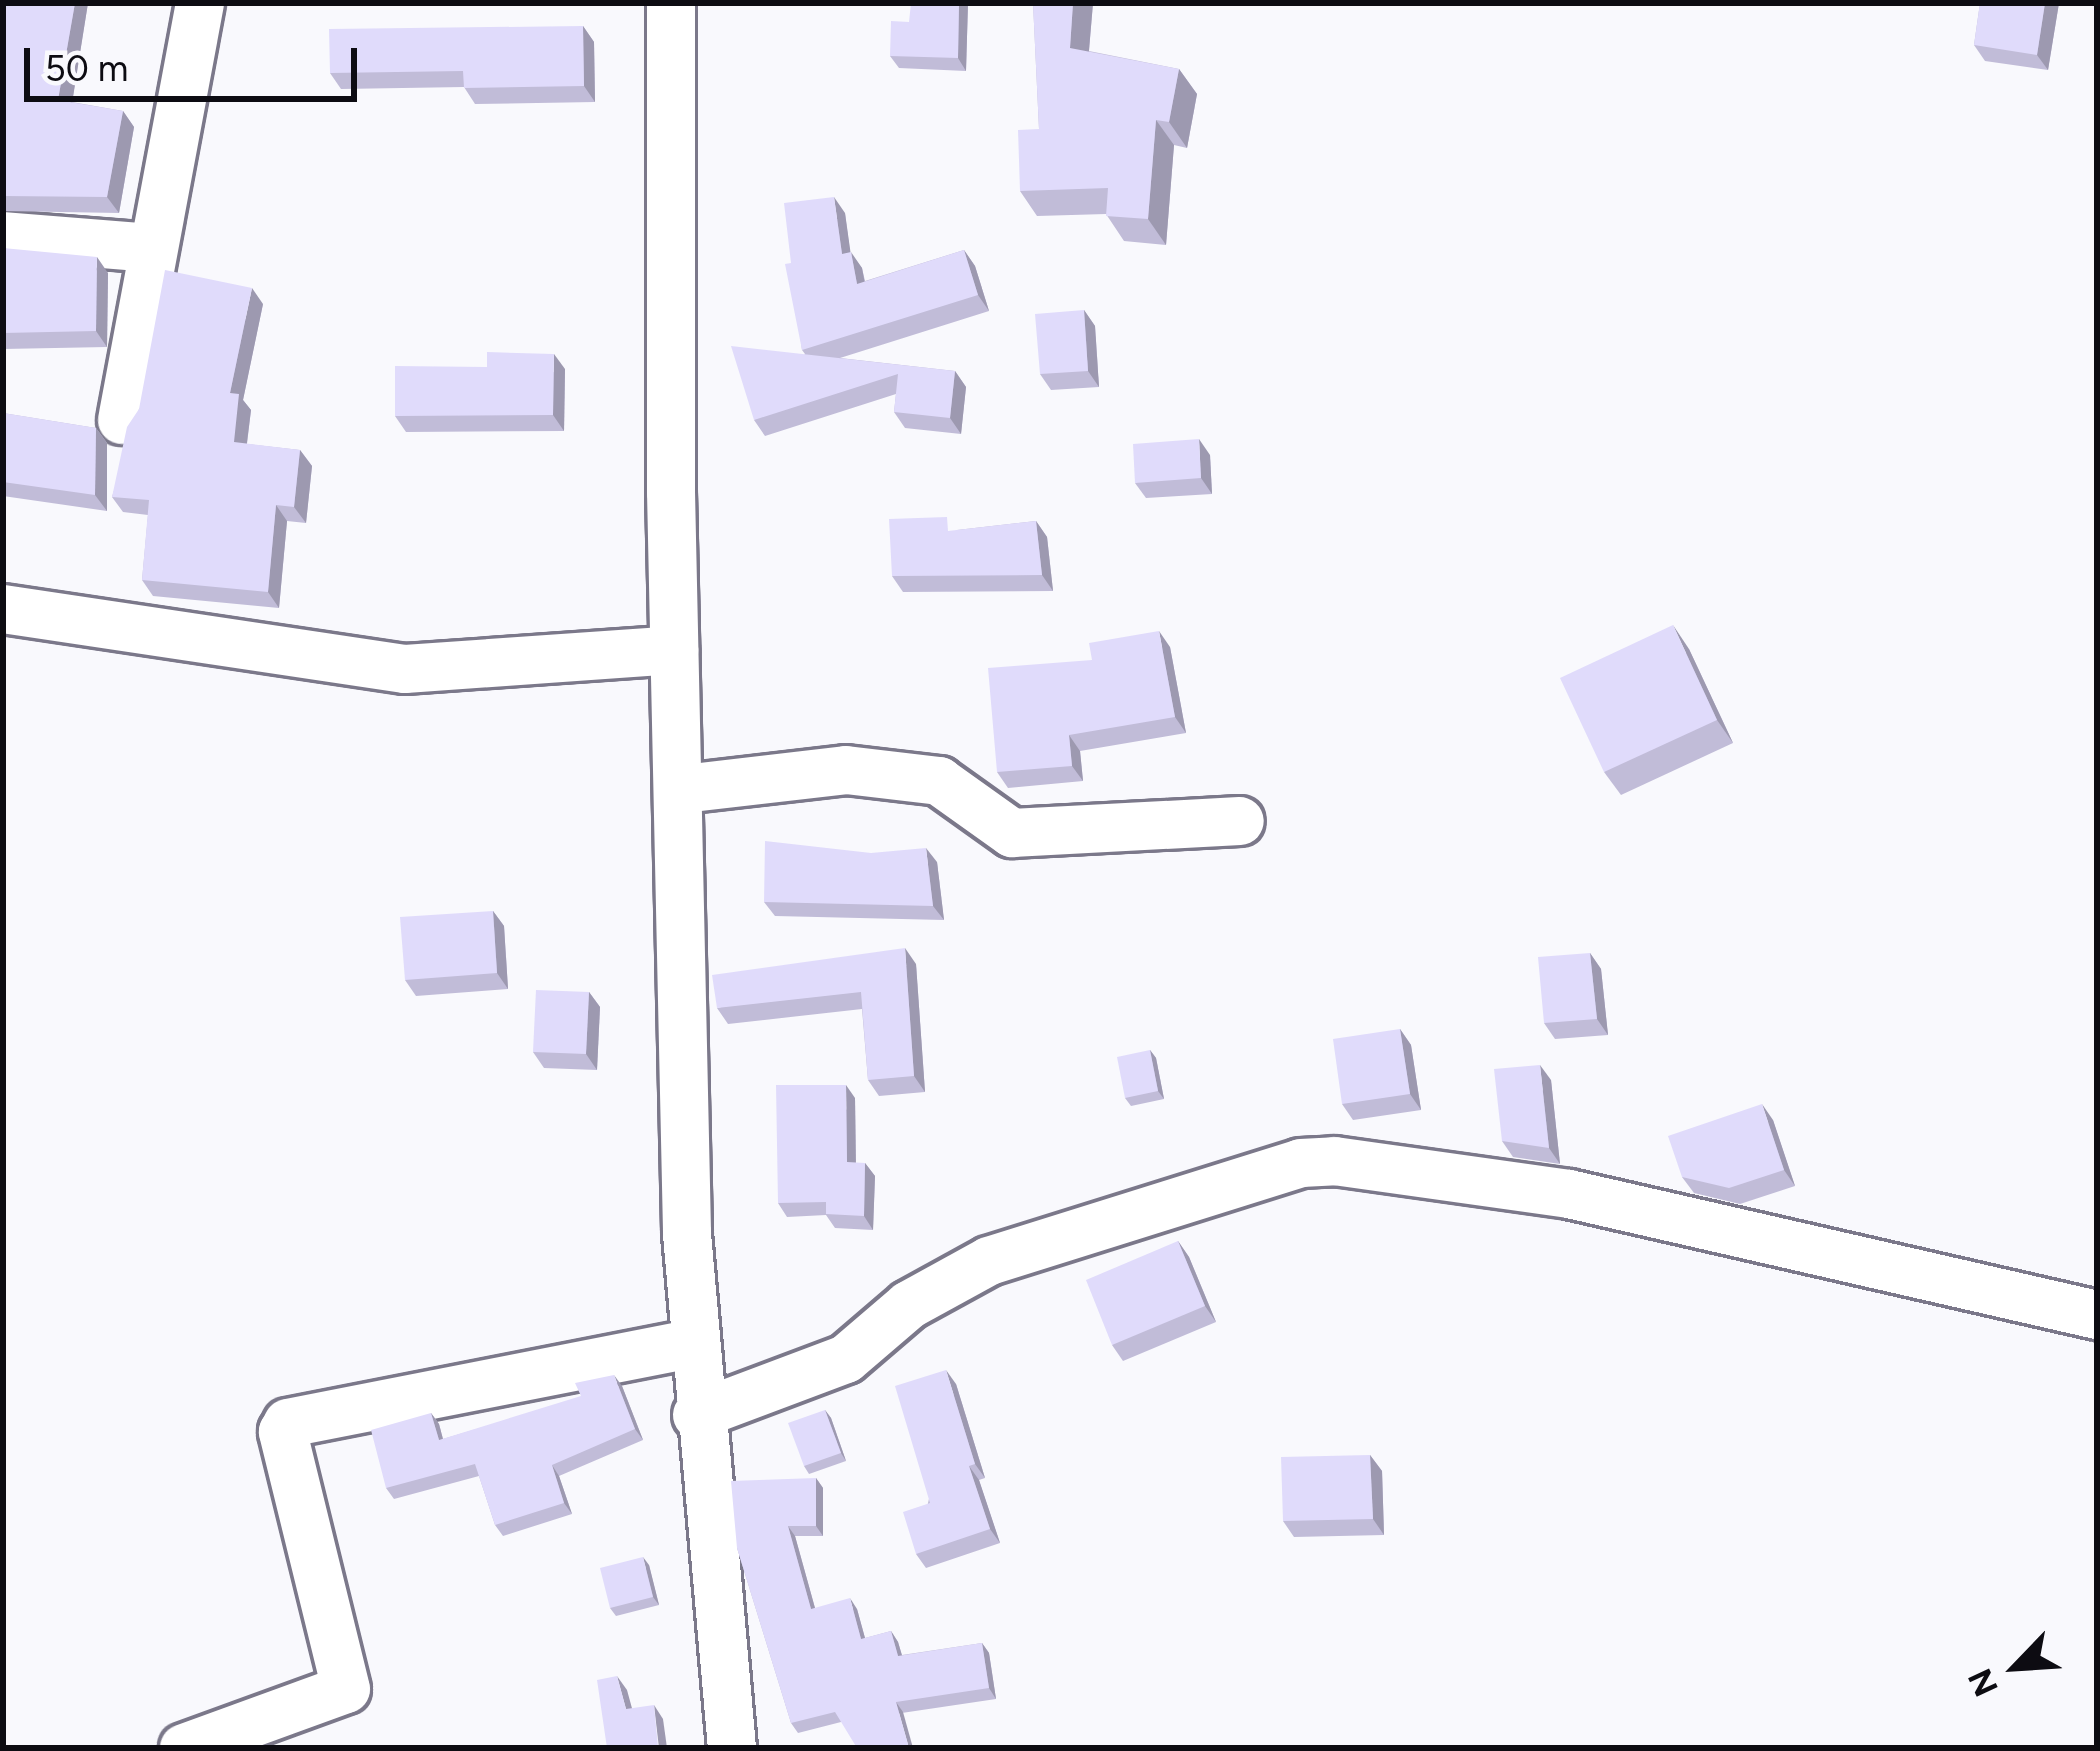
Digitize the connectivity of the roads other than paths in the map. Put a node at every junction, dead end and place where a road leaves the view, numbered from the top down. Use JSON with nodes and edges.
{"nodes":[{"id":1,"x":200,"y":3,"type":"edge"},
{"id":2,"x":671,"y":3,"type":"edge"},
{"id":3,"x":3,"y":236,"type":"edge"},
{"id":4,"x":153,"y":248,"type":"junction"},
{"id":5,"x":122,"y":420,"type":"dead end"},
{"id":6,"x":3,"y":609,"type":"edge"},
{"id":7,"x":674,"y":650,"type":"junction"},
{"id":8,"x":683,"y":789,"type":"junction"},
{"id":9,"x":1240,"y":820,"type":"dead end"},
{"id":10,"x":2097,"y":1315,"type":"edge"},
{"id":11,"x":694,"y":1342,"type":"junction"},
{"id":12,"x":697,"y":1415,"type":"junction"},
{"id":13,"x":184,"y":1748,"type":"edge"},
{"id":14,"x":732,"y":1748,"type":"edge"}],
"edges":[{"from":1,"to":4,"type":"street"},
{"from":2,"to":7,"type":"street"},
{"from":3,"to":4,"type":"street"},
{"from":4,"to":5,"type":"street"},
{"from":6,"to":7,"type":"street"},
{"from":7,"to":8,"type":"street"},
{"from":8,"to":9,"type":"street"},
{"from":8,"to":11,"type":"street"},
{"from":10,"to":12,"type":"street"},
{"from":11,"to":12,"type":"street"},
{"from":11,"to":13,"type":"street"},
{"from":12,"to":14,"type":"street"}]}
